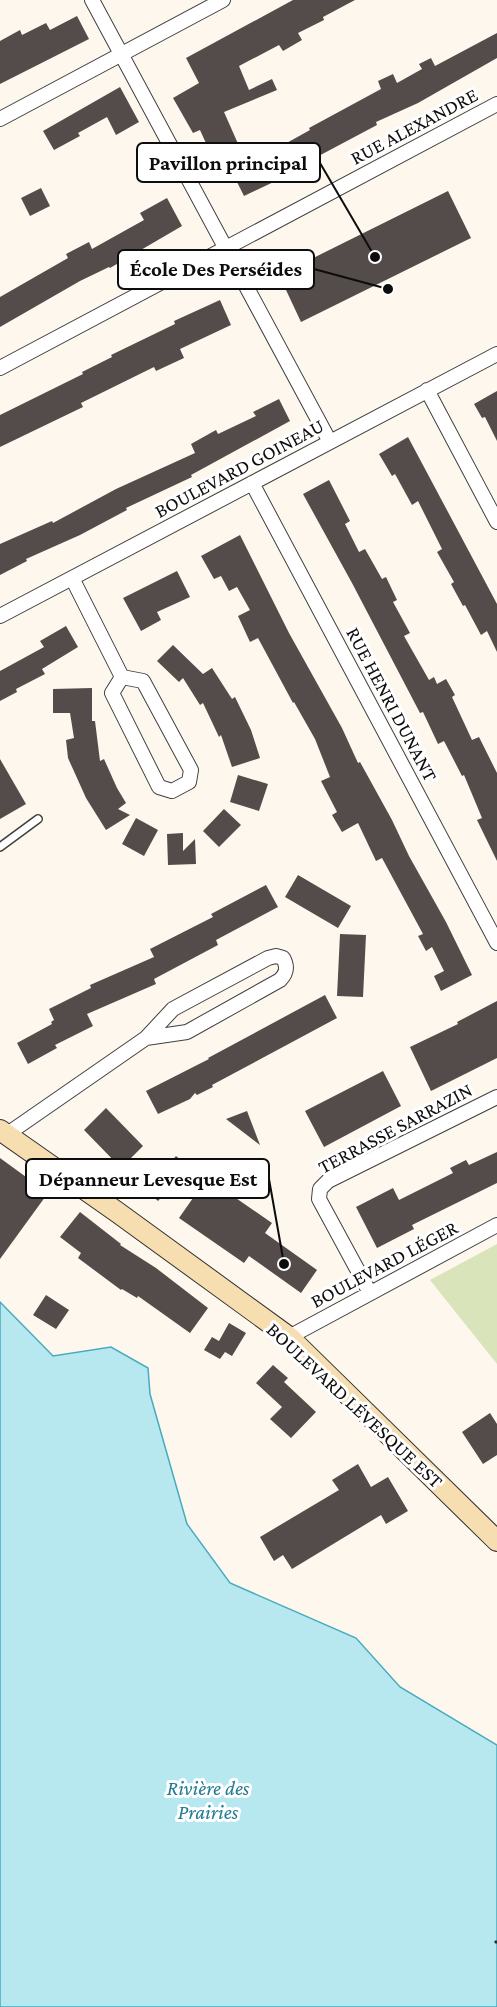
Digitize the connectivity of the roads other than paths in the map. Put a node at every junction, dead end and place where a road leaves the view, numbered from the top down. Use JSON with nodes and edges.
{"nodes":[{"id":1,"x":92,"y":0,"type":"edge"},
{"id":2,"x":223,"y":0,"type":"edge"},
{"id":3,"x":121,"y":54,"type":"junction"},
{"id":4,"x":497,"y":104,"type":"edge"},
{"id":5,"x":0,"y":119,"type":"edge"},
{"id":6,"x":226,"y":248,"type":"junction"},
{"id":7,"x":497,"y":354,"type":"edge"},
{"id":8,"x":0,"y":368,"type":"edge"},
{"id":9,"x":427,"y":390,"type":"junction"},
{"id":10,"x":330,"y":442,"type":"junction"},
{"id":11,"x":252,"y":483,"type":"junction"},
{"id":12,"x":497,"y":522,"type":"edge"},
{"id":13,"x":72,"y":578,"type":"junction"},
{"id":14,"x":0,"y":616,"type":"edge"},
{"id":15,"x":122,"y":677,"type":"junction"},
{"id":16,"x":38,"y":819,"type":"dead end"},
{"id":17,"x":0,"y":848,"type":"edge"},
{"id":18,"x":497,"y":943,"type":"edge"},
{"id":19,"x":146,"y":1038,"type":"junction"},
{"id":20,"x":497,"y":1096,"type":"edge"},
{"id":21,"x":3,"y":1133,"type":"edge"},
{"id":22,"x":497,"y":1225,"type":"edge"},
{"id":23,"x":370,"y":1293,"type":"junction"},
{"id":24,"x":289,"y":1337,"type":"junction"},
{"id":25,"x":497,"y":1541,"type":"edge"}],
"edges":[{"from":1,"to":3,"type":"street"},
{"from":2,"to":3,"type":"street"},
{"from":3,"to":5,"type":"street"},
{"from":3,"to":6,"type":"street"},
{"from":4,"to":6,"type":"street","name":"RUE ALEXANDRE"},
{"from":6,"to":8,"type":"street","name":"RUE ALEXANDRE"},
{"from":6,"to":10,"type":"street"},
{"from":7,"to":9,"type":"street","name":"BOULEVARD GOINEAU"},
{"from":9,"to":10,"type":"street","name":"BOULEVARD GOINEAU"},
{"from":9,"to":12,"type":"street"},
{"from":10,"to":11,"type":"street","name":"BOULEVARD GOINEAU"},
{"from":11,"to":13,"type":"street","name":"BOULEVARD GOINEAU"},
{"from":11,"to":18,"type":"street","name":"RUE HENRI DUNANT"},
{"from":13,"to":14,"type":"street","name":"BOULEVARD GOINEAU"},
{"from":13,"to":15,"type":"street"},
{"from":15,"to":15,"type":"street"},
{"from":16,"to":17,"type":"lane"},
{"from":19,"to":19,"type":"street"},
{"from":19,"to":21,"type":"street"},
{"from":20,"to":23,"type":"street","name":"TERRASSE SARRAZIN"},
{"from":21,"to":24,"type":"street","name":"BOULEVARD LÉVESQUE EST"},
{"from":22,"to":23,"type":"street","name":"BOULEVARD LÉGER"},
{"from":23,"to":24,"type":"street","name":"BOULEVARD LÉGER"},
{"from":24,"to":25,"type":"street","name":"BOULEVARD LÉVESQUE EST"}]}
